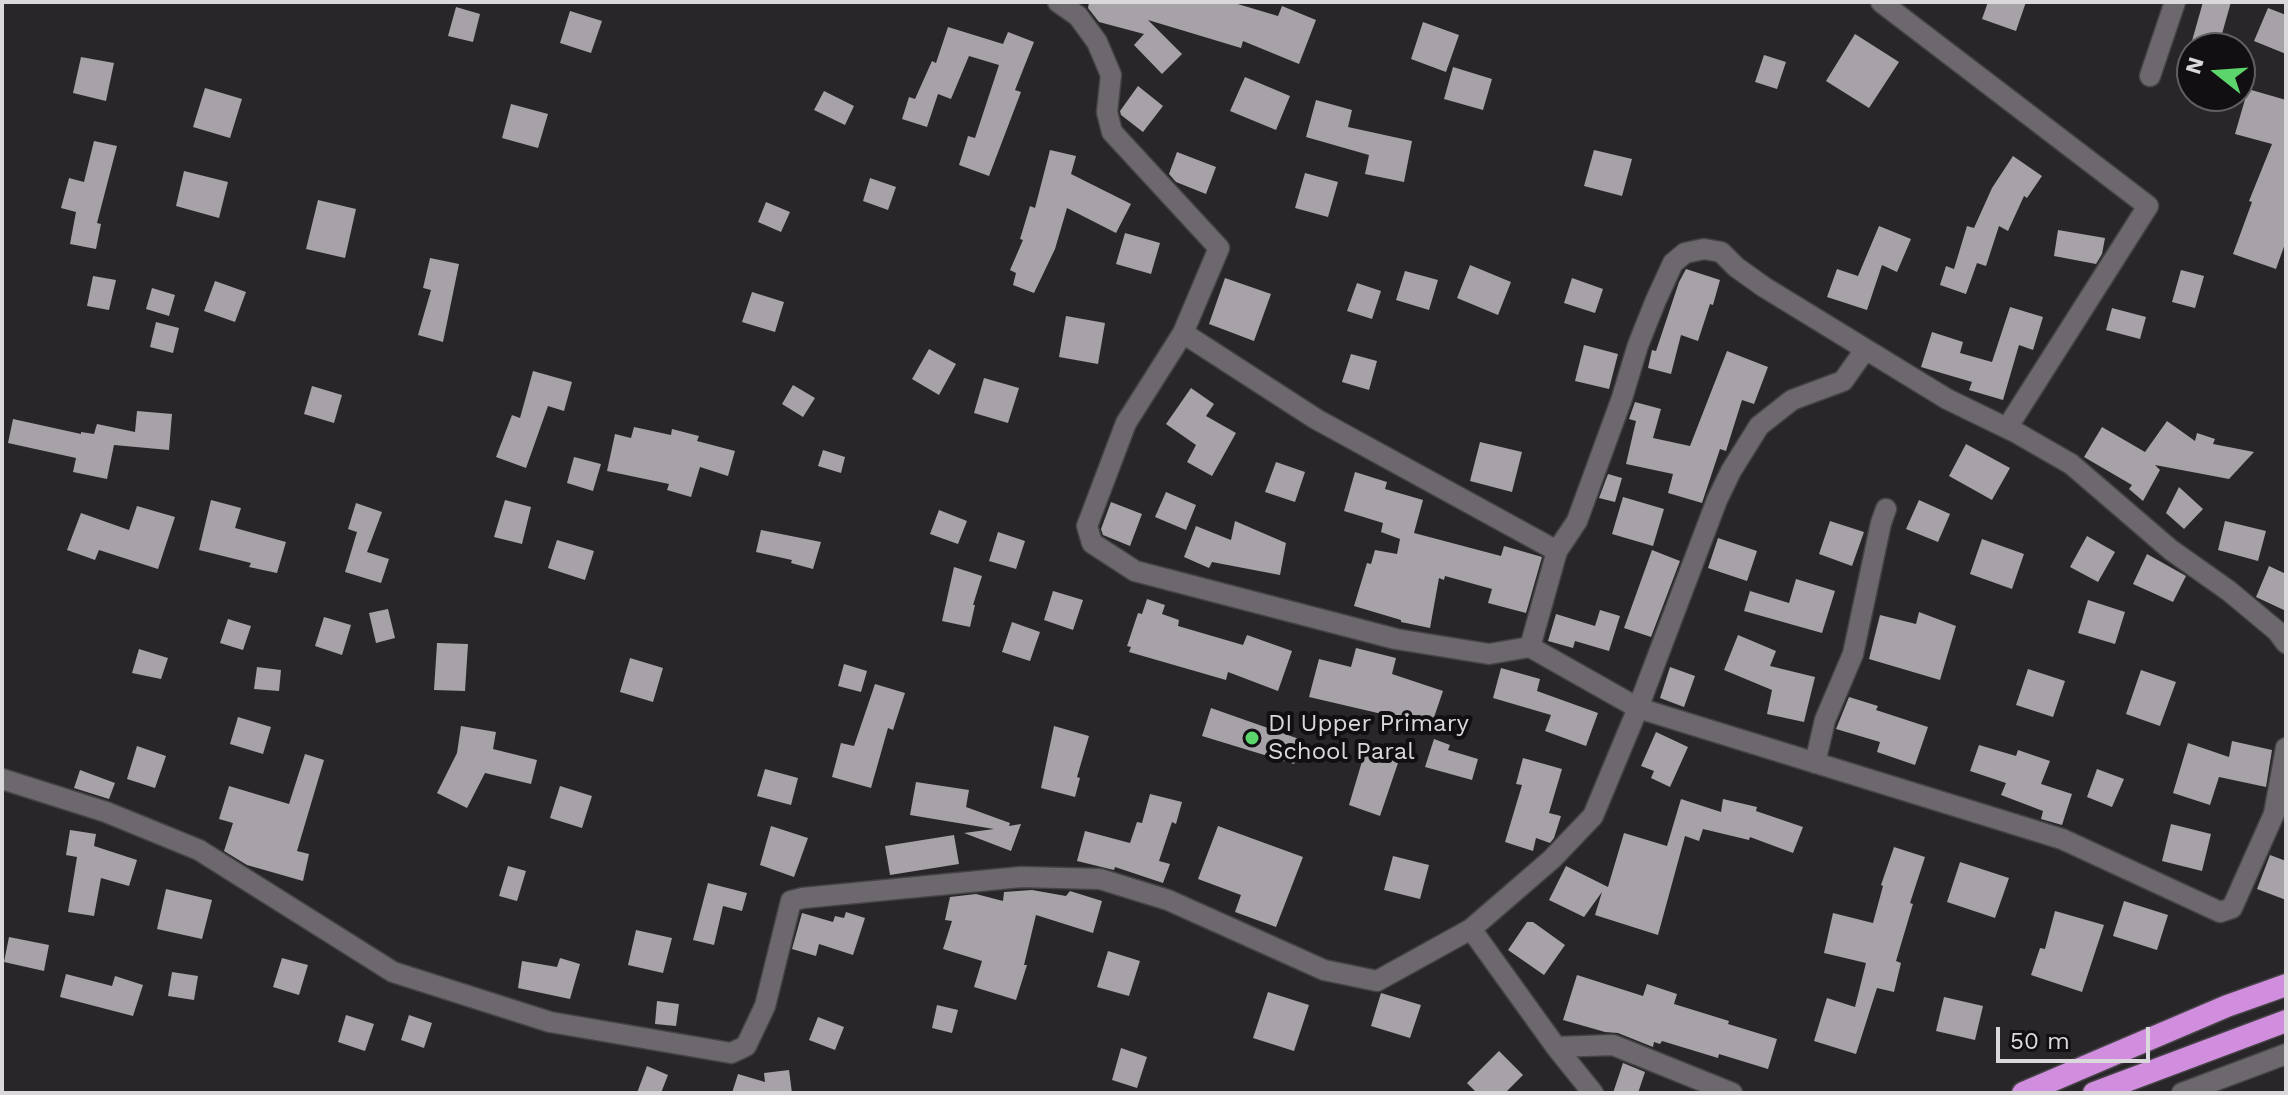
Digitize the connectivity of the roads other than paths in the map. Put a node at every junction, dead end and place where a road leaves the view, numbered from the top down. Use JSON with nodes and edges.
{"nodes":[{"id":1,"x":1058,"y":2,"type":"edge"},
{"id":2,"x":1881,"y":2,"type":"edge"},
{"id":3,"x":2175,"y":2,"type":"edge"},
{"id":4,"x":2150,"y":76,"type":"dead end"},
{"id":5,"x":1183,"y":333,"type":"junction"},
{"id":6,"x":1865,"y":350,"type":"junction"},
{"id":7,"x":2007,"y":428,"type":"junction"},
{"id":8,"x":1886,"y":509,"type":"dead end"},
{"id":9,"x":1557,"y":551,"type":"junction"},
{"id":10,"x":2286,"y":643,"type":"edge"},
{"id":11,"x":1530,"y":647,"type":"junction"},
{"id":12,"x":1638,"y":708,"type":"junction"},
{"id":13,"x":2286,"y":748,"type":"edge"},
{"id":14,"x":1815,"y":763,"type":"junction"},
{"id":15,"x":2,"y":779,"type":"edge"},
{"id":16,"x":1471,"y":929,"type":"junction"},
{"id":17,"x":2286,"y":985,"type":"edge"},
{"id":18,"x":2286,"y":1021,"type":"edge"},
{"id":19,"x":1556,"y":1047,"type":"junction"},
{"id":20,"x":2286,"y":1054,"type":"edge"},
{"id":21,"x":1593,"y":1093,"type":"edge"},
{"id":22,"x":1732,"y":1093,"type":"edge"},
{"id":23,"x":2023,"y":1093,"type":"edge"},
{"id":24,"x":2094,"y":1093,"type":"edge"},
{"id":25,"x":2182,"y":1093,"type":"edge"}],
"edges":[{"from":1,"to":5,"type":"street"},
{"from":2,"to":7,"type":"street"},
{"from":3,"to":4,"type":"street"},
{"from":5,"to":9,"type":"street"},
{"from":5,"to":11,"type":"street"},
{"from":6,"to":7,"type":"street"},
{"from":6,"to":9,"type":"street"},
{"from":6,"to":12,"type":"street"},
{"from":7,"to":10,"type":"street"},
{"from":8,"to":14,"type":"street"},
{"from":9,"to":11,"type":"street"},
{"from":11,"to":12,"type":"street"},
{"from":12,"to":14,"type":"street"},
{"from":12,"to":16,"type":"street"},
{"from":13,"to":14,"type":"street"},
{"from":15,"to":16,"type":"street"},
{"from":16,"to":19,"type":"street"},
{"from":17,"to":23,"type":"highway"},
{"from":18,"to":24,"type":"highway"},
{"from":19,"to":21,"type":"street"},
{"from":19,"to":22,"type":"street"},
{"from":20,"to":25,"type":"street"}]}
